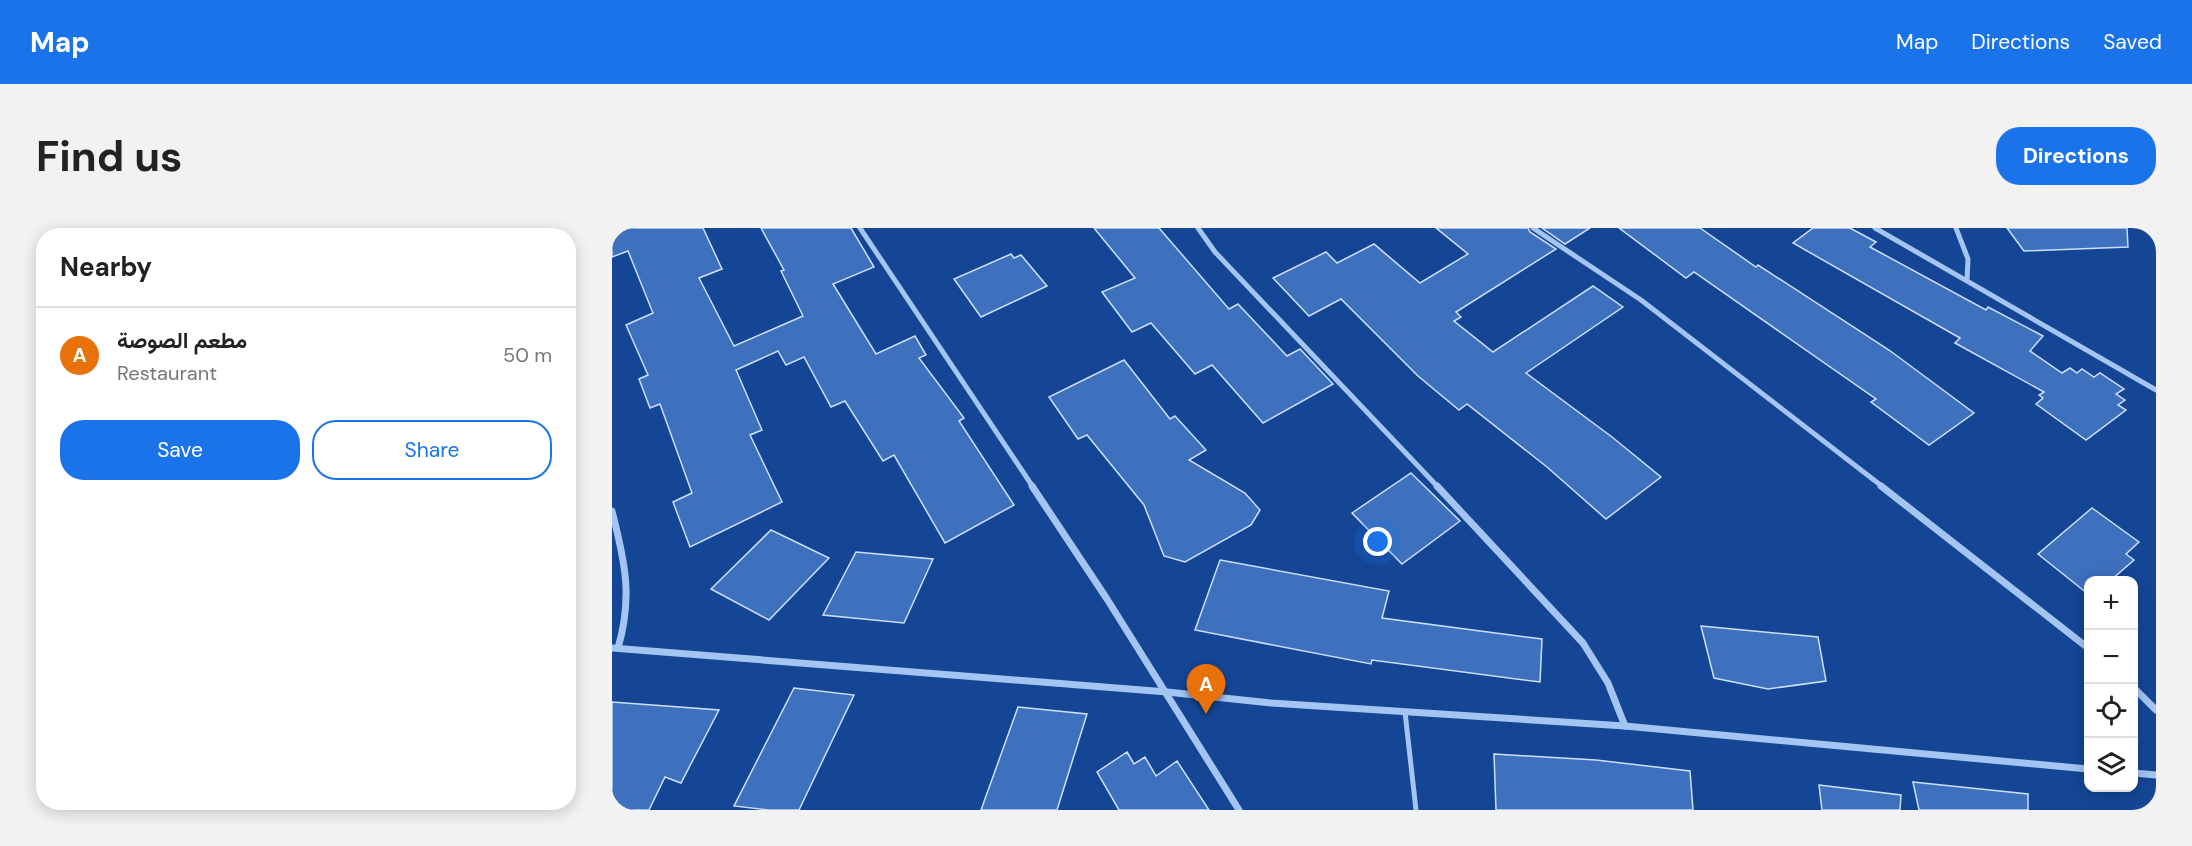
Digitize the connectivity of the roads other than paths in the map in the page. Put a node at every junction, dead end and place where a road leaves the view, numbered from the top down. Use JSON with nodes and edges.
{"nodes":[{"id":1,"x":860,"y":228,"type":"edge"},
{"id":2,"x":1198,"y":228,"type":"edge"},
{"id":3,"x":1533,"y":228,"type":"edge"},
{"id":4,"x":1875,"y":228,"type":"edge"},
{"id":5,"x":1956,"y":228,"type":"edge"},
{"id":6,"x":1967,"y":280,"type":"junction"},
{"id":7,"x":2156,"y":390,"type":"edge"},
{"id":8,"x":612,"y":511,"type":"edge"},
{"id":9,"x":2084,"y":645,"type":"edge"},
{"id":10,"x":615,"y":648,"type":"edge"},
{"id":11,"x":1167,"y":692,"type":"junction"},
{"id":12,"x":2138,"y":693,"type":"edge"},
{"id":13,"x":2156,"y":710,"type":"edge"},
{"id":14,"x":1405,"y":712,"type":"junction"},
{"id":15,"x":1625,"y":726,"type":"junction"},
{"id":16,"x":2084,"y":769,"type":"edge"},
{"id":17,"x":2138,"y":773,"type":"edge"},
{"id":18,"x":2156,"y":775,"type":"edge"},
{"id":19,"x":1239,"y":810,"type":"edge"},
{"id":20,"x":1416,"y":810,"type":"edge"}],
"edges":[{"from":1,"to":11,"type":"street"},
{"from":2,"to":15,"type":"street"},
{"from":3,"to":9,"type":"street"},
{"from":4,"to":6,"type":"street"},
{"from":5,"to":6,"type":"street"},
{"from":6,"to":7,"type":"street"},
{"from":8,"to":10,"type":"street"},
{"from":10,"to":11,"type":"street"},
{"from":11,"to":14,"type":"street"},
{"from":11,"to":19,"type":"street"},
{"from":12,"to":13,"type":"street"},
{"from":14,"to":15,"type":"street"},
{"from":14,"to":20,"type":"lane"},
{"from":15,"to":16,"type":"street"},
{"from":17,"to":18,"type":"street"}]}
